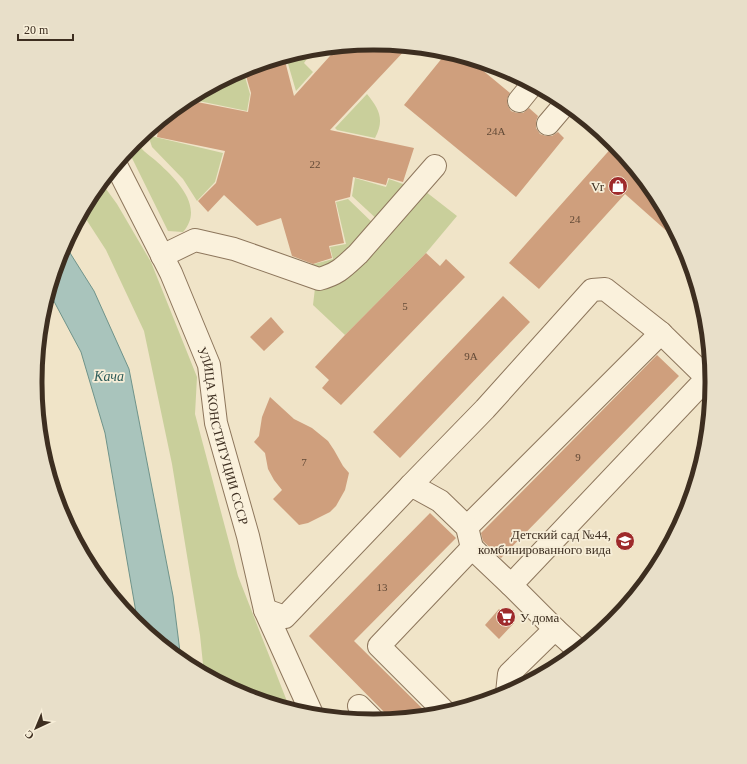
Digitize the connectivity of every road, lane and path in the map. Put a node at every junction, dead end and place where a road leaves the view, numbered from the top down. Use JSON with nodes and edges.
{"nodes":[{"id":1,"x":561,"y":108,"type":"edge"},
{"id":2,"x":548,"y":124,"type":"dead end"},
{"id":3,"x":435,"y":166,"type":"dead end"},
{"id":4,"x":119,"y":170,"type":"edge"},
{"id":5,"x":162,"y":256,"type":"junction"},
{"id":6,"x":661,"y":333,"type":"junction"},
{"id":7,"x":705,"y":376,"type":"edge"},
{"id":8,"x":705,"y":384,"type":"edge"},
{"id":9,"x":411,"y":485,"type":"junction"},
{"id":10,"x":467,"y":527,"type":"junction"},
{"id":11,"x":472,"y":548,"type":"junction"},
{"id":12,"x":511,"y":585,"type":"junction"},
{"id":13,"x":265,"y":610,"type":"junction"},
{"id":14,"x":555,"y":629,"type":"junction"},
{"id":15,"x":574,"y":646,"type":"edge"},
{"id":16,"x":508,"y":684,"type":"edge"},
{"id":17,"x":440,"y":706,"type":"edge"},
{"id":18,"x":309,"y":707,"type":"edge"}],
"edges":[{"from":1,"to":2,"type":"street"},
{"from":3,"to":5,"type":"street"},
{"from":4,"to":5,"type":"street","name":"УЛИЦА КОНСТИТУЦИИ СССР"},
{"from":5,"to":13,"type":"street","name":"УЛИЦА КОНСТИТУЦИИ СССР"},
{"from":6,"to":7,"type":"street"},
{"from":6,"to":9,"type":"street"},
{"from":6,"to":10,"type":"street"},
{"from":8,"to":12,"type":"street"},
{"from":9,"to":10,"type":"street"},
{"from":9,"to":13,"type":"street"},
{"from":10,"to":11,"type":"street"},
{"from":11,"to":12,"type":"street"},
{"from":11,"to":17,"type":"street"},
{"from":12,"to":14,"type":"street"},
{"from":13,"to":18,"type":"street","name":"УЛИЦА КОНСТИТУЦИИ СССР"},
{"from":14,"to":15,"type":"street"},
{"from":14,"to":16,"type":"street"}]}
